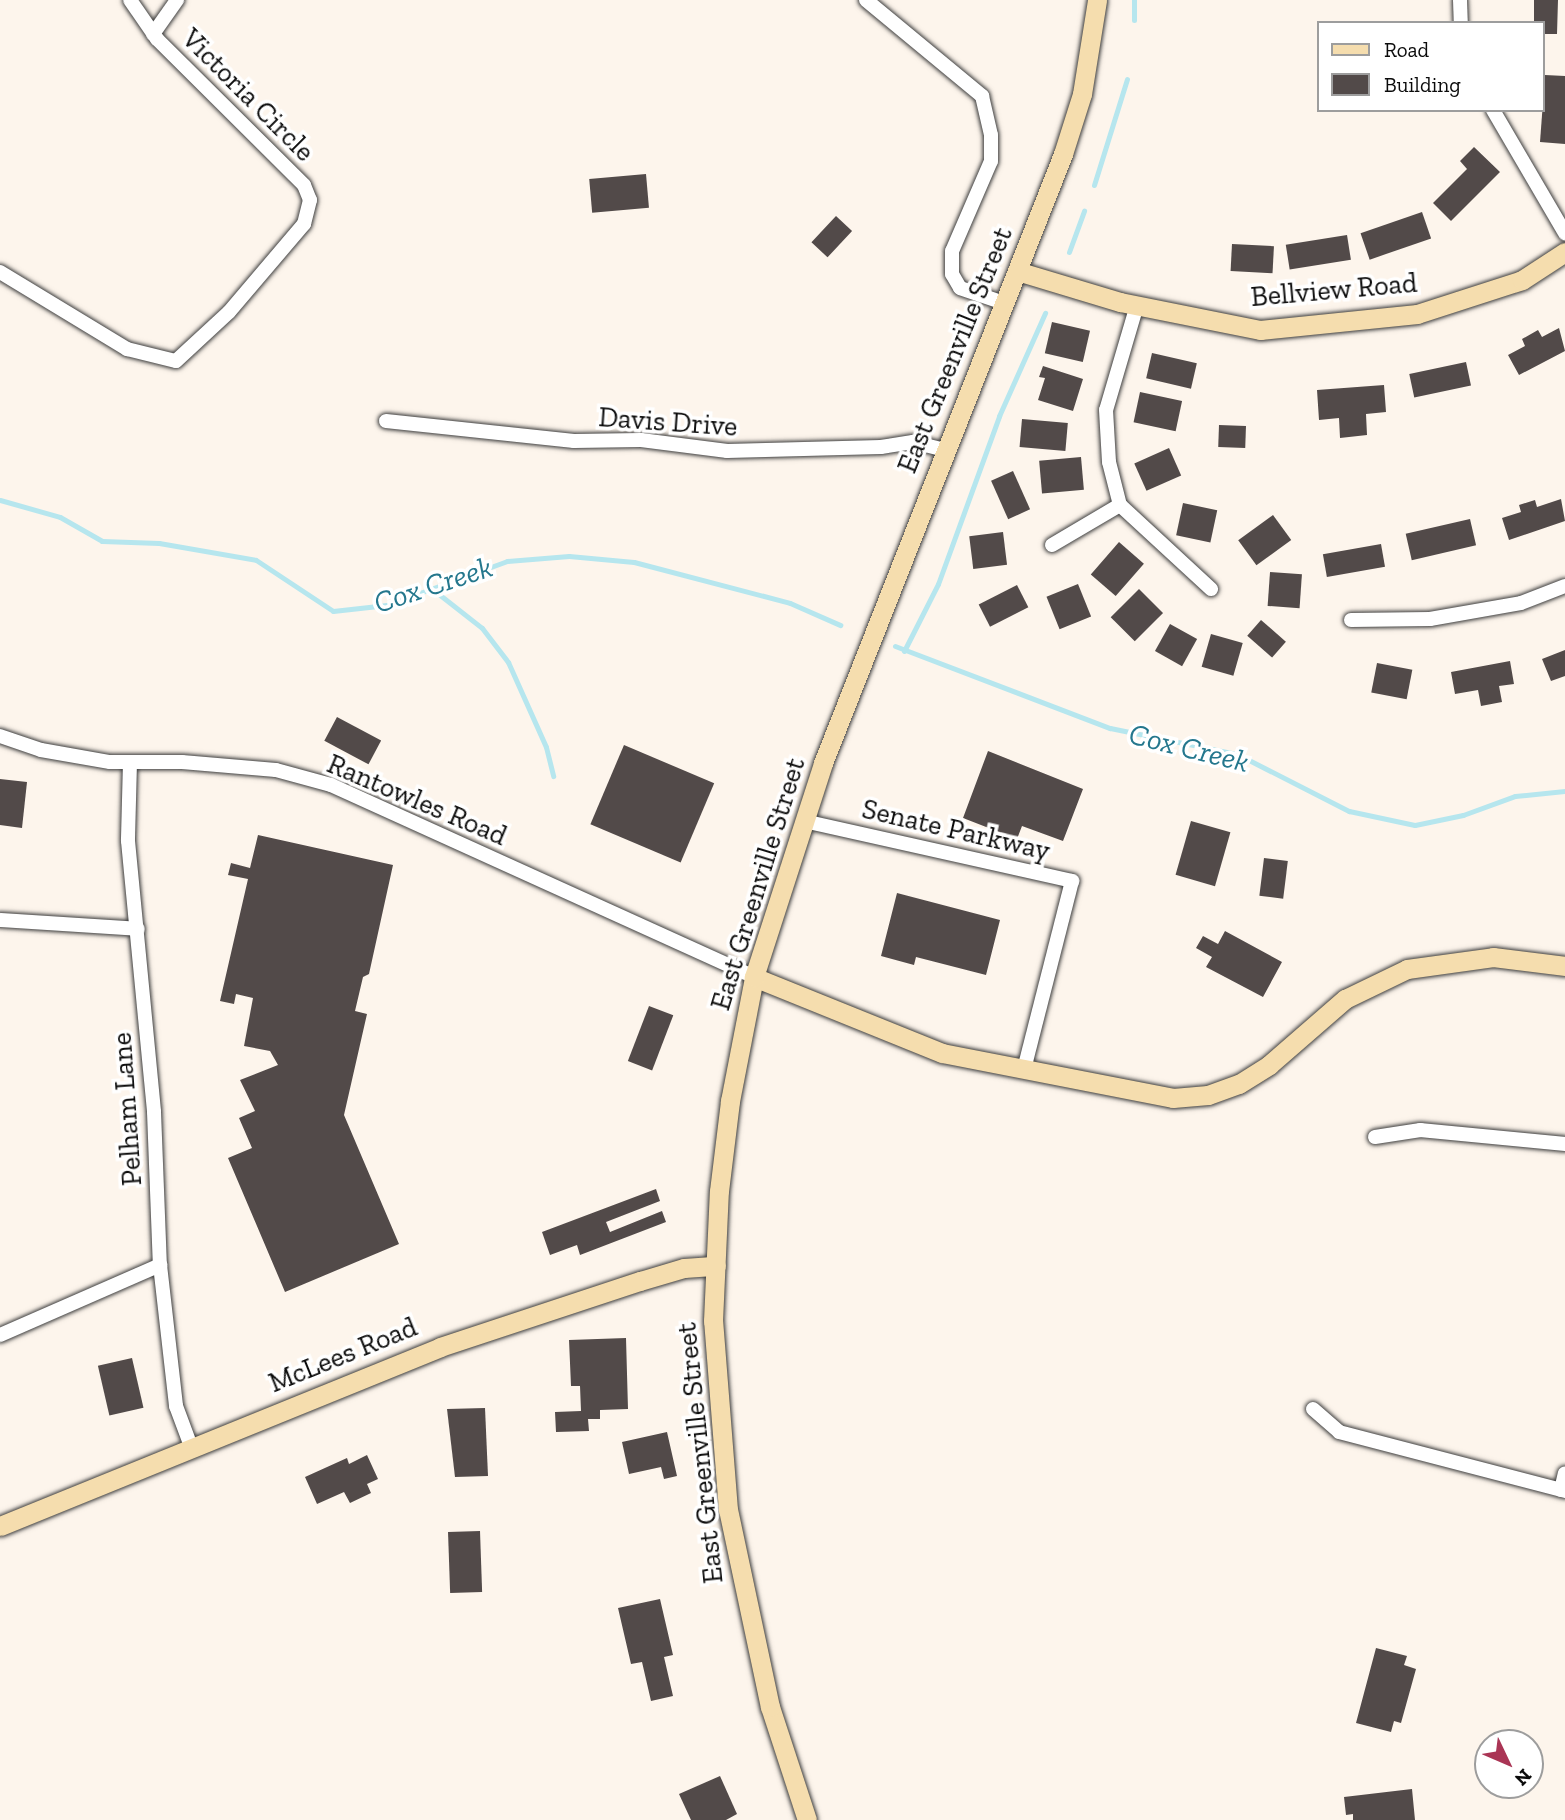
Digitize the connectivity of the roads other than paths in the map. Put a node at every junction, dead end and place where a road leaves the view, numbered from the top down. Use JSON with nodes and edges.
{"nodes":[{"id":1,"x":130,"y":0,"type":"edge"},
{"id":2,"x":177,"y":0,"type":"edge"},
{"id":3,"x":866,"y":0,"type":"edge"},
{"id":4,"x":1097,"y":0,"type":"edge"},
{"id":5,"x":1460,"y":0,"type":"edge"},
{"id":6,"x":1461,"y":21,"type":"edge"},
{"id":7,"x":153,"y":34,"type":"junction"},
{"id":8,"x":1494,"y":112,"type":"edge"},
{"id":9,"x":1565,"y":233,"type":"edge"},
{"id":10,"x":1565,"y":252,"type":"edge"},
{"id":11,"x":1017,"y":271,"type":"junction"},
{"id":12,"x":0,"y":272,"type":"edge"},
{"id":13,"x":1004,"y":303,"type":"junction"},
{"id":14,"x":1138,"y":305,"type":"junction"},
{"id":15,"x":386,"y":421,"type":"dead end"},
{"id":16,"x":946,"y":450,"type":"junction"},
{"id":17,"x":1121,"y":505,"type":"junction"},
{"id":18,"x":1052,"y":545,"type":"dead end"},
{"id":19,"x":1565,"y":586,"type":"edge"},
{"id":20,"x":1212,"y":589,"type":"dead end"},
{"id":21,"x":1351,"y":621,"type":"dead end"},
{"id":22,"x":0,"y":736,"type":"edge"},
{"id":23,"x":130,"y":762,"type":"junction"},
{"id":24,"x":804,"y":821,"type":"junction"},
{"id":25,"x":0,"y":920,"type":"edge"},
{"id":26,"x":138,"y":929,"type":"junction"},
{"id":27,"x":1565,"y":966,"type":"edge"},
{"id":28,"x":754,"y":977,"type":"junction"},
{"id":29,"x":1024,"y":1070,"type":"junction"},
{"id":30,"x":1376,"y":1137,"type":"dead end"},
{"id":31,"x":1565,"y":1144,"type":"edge"},
{"id":32,"x":160,"y":1265,"type":"junction"},
{"id":33,"x":716,"y":1266,"type":"junction"},
{"id":34,"x":0,"y":1335,"type":"edge"},
{"id":35,"x":1313,"y":1409,"type":"dead end"},
{"id":36,"x":192,"y":1449,"type":"junction"},
{"id":37,"x":1565,"y":1473,"type":"edge"},
{"id":38,"x":1563,"y":1490,"type":"edge"},
{"id":39,"x":0,"y":1527,"type":"edge"},
{"id":40,"x":807,"y":1820,"type":"edge"}],
"edges":[{"from":1,"to":7,"type":"street","name":"Victoria Circle"},
{"from":2,"to":7,"type":"street"},
{"from":3,"to":13,"type":"street"},
{"from":4,"to":11,"type":"street","name":"East Greenville Street"},
{"from":5,"to":6,"type":"street"},
{"from":7,"to":12,"type":"street","name":"Victoria Circle"},
{"from":8,"to":9,"type":"street"},
{"from":10,"to":14,"type":"street","name":"Bellview Road"},
{"from":11,"to":13,"type":"street","name":"East Greenville Street"},
{"from":11,"to":14,"type":"street","name":"Bellview Road"},
{"from":13,"to":16,"type":"street","name":"East Greenville Street"},
{"from":14,"to":17,"type":"street"},
{"from":15,"to":16,"type":"street","name":"Davis Drive"},
{"from":16,"to":24,"type":"street","name":"East Greenville Street"},
{"from":17,"to":18,"type":"street"},
{"from":17,"to":20,"type":"street"},
{"from":19,"to":21,"type":"street"},
{"from":22,"to":23,"type":"street","name":"Rantowles Road"},
{"from":23,"to":26,"type":"street","name":"Pelham Lane"},
{"from":23,"to":28,"type":"street","name":"Rantowles Road"},
{"from":24,"to":28,"type":"street","name":"East Greenville Street"},
{"from":24,"to":29,"type":"street","name":"Senate Parkway"},
{"from":25,"to":26,"type":"street"},
{"from":26,"to":32,"type":"street","name":"Pelham Lane"},
{"from":27,"to":29,"type":"street"},
{"from":28,"to":29,"type":"street"},
{"from":28,"to":33,"type":"street","name":"East Greenville Street"},
{"from":30,"to":31,"type":"street"},
{"from":32,"to":34,"type":"street"},
{"from":32,"to":36,"type":"street","name":"Pelham Lane"},
{"from":33,"to":36,"type":"street","name":"McLees Road"},
{"from":33,"to":40,"type":"street","name":"East Greenville Street"},
{"from":35,"to":38,"type":"street"},
{"from":36,"to":39,"type":"street","name":"McLees Road"},
{"from":37,"to":38,"type":"street"}]}
